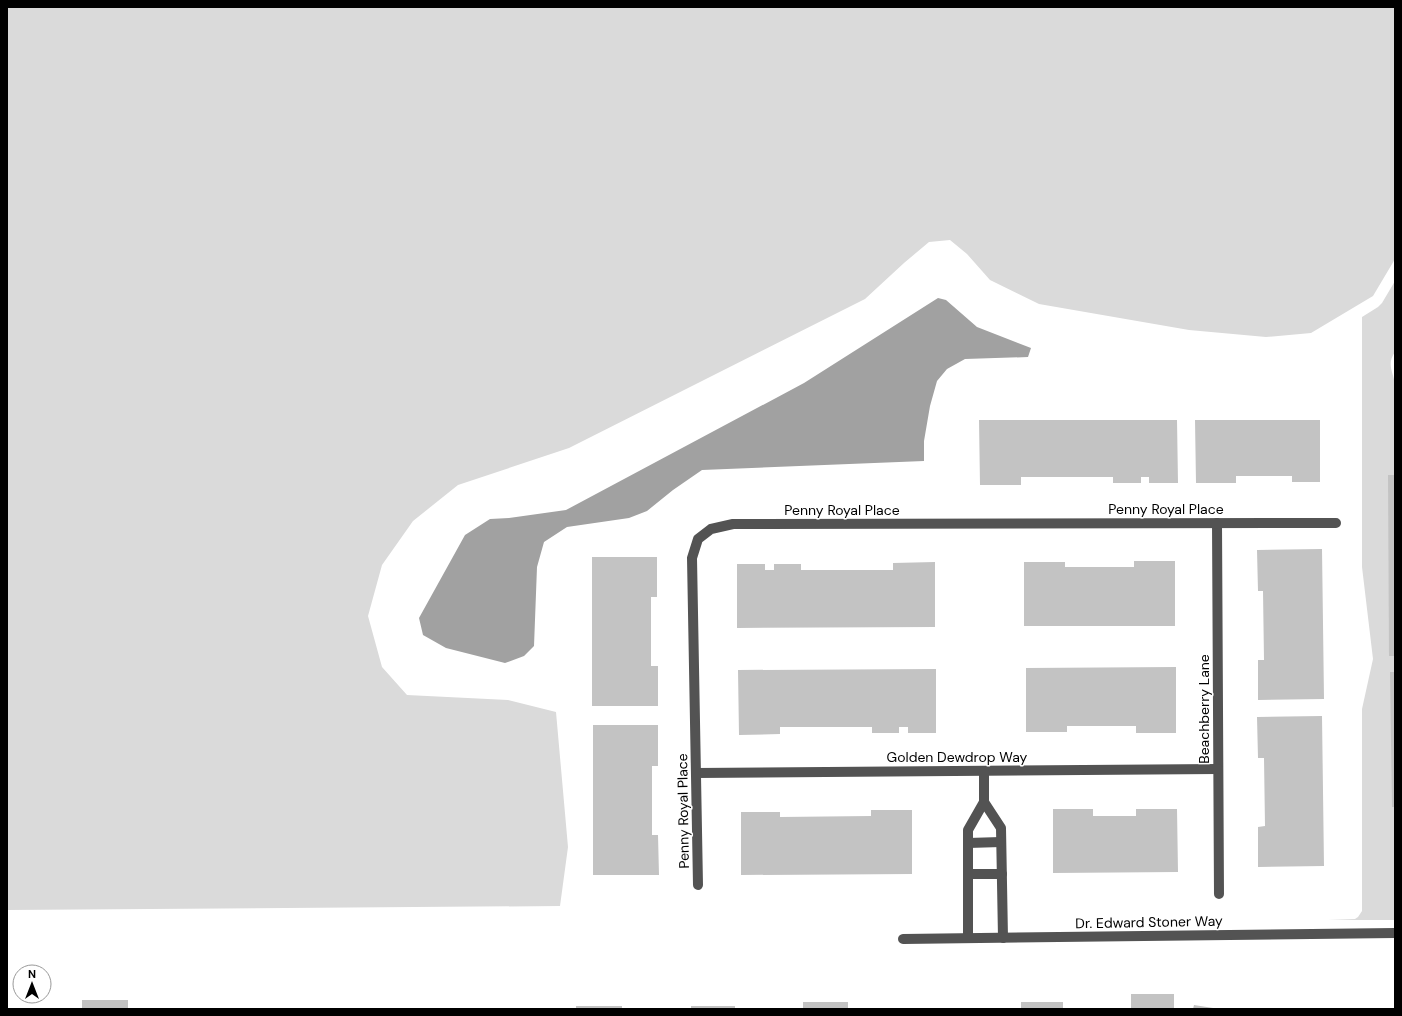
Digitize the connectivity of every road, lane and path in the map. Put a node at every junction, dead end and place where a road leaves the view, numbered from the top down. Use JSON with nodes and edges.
{"nodes":[{"id":1,"x":1217,"y":523,"type":"junction"},
{"id":2,"x":1336,"y":523,"type":"dead end"},
{"id":3,"x":1218,"y":769,"type":"junction"},
{"id":4,"x":984,"y":771,"type":"junction"},
{"id":5,"x":696,"y":773,"type":"junction"},
{"id":6,"x":984,"y":802,"type":"junction"},
{"id":7,"x":1001,"y":842,"type":"junction"},
{"id":8,"x":968,"y":843,"type":"junction"},
{"id":9,"x":968,"y":874,"type":"junction"},
{"id":10,"x":1002,"y":874,"type":"junction"},
{"id":11,"x":698,"y":885,"type":"dead end"},
{"id":12,"x":1219,"y":894,"type":"dead end"},
{"id":13,"x":1395,"y":934,"type":"edge"},
{"id":14,"x":968,"y":938,"type":"junction"},
{"id":15,"x":1003,"y":938,"type":"junction"},
{"id":16,"x":903,"y":939,"type":"dead end"}],
"edges":[{"from":1,"to":2,"type":"street","name":"Penny Royal Place"},
{"from":1,"to":3,"type":"street","name":"Beachberry Lane"},
{"from":1,"to":5,"type":"street","name":"Penny Royal Place"},
{"from":3,"to":4,"type":"street","name":"Golden Dewdrop Way"},
{"from":3,"to":12,"type":"street","name":"Beachberry Lane"},
{"from":4,"to":5,"type":"street","name":"Golden Dewdrop Way"},
{"from":4,"to":6,"type":"street"},
{"from":5,"to":11,"type":"street","name":"Penny Royal Place"},
{"from":6,"to":7,"type":"street"},
{"from":6,"to":8,"type":"street"},
{"from":7,"to":8,"type":"street"},
{"from":7,"to":10,"type":"street"},
{"from":8,"to":9,"type":"street"},
{"from":9,"to":10,"type":"street"},
{"from":9,"to":14,"type":"street"},
{"from":10,"to":15,"type":"street"},
{"from":13,"to":15,"type":"street","name":"Dr. Edward Stoner Way"},
{"from":14,"to":15,"type":"street","name":"Dr. Edward Stoner Way"},
{"from":14,"to":16,"type":"street","name":"Dr. Edward Stoner Way"}]}
